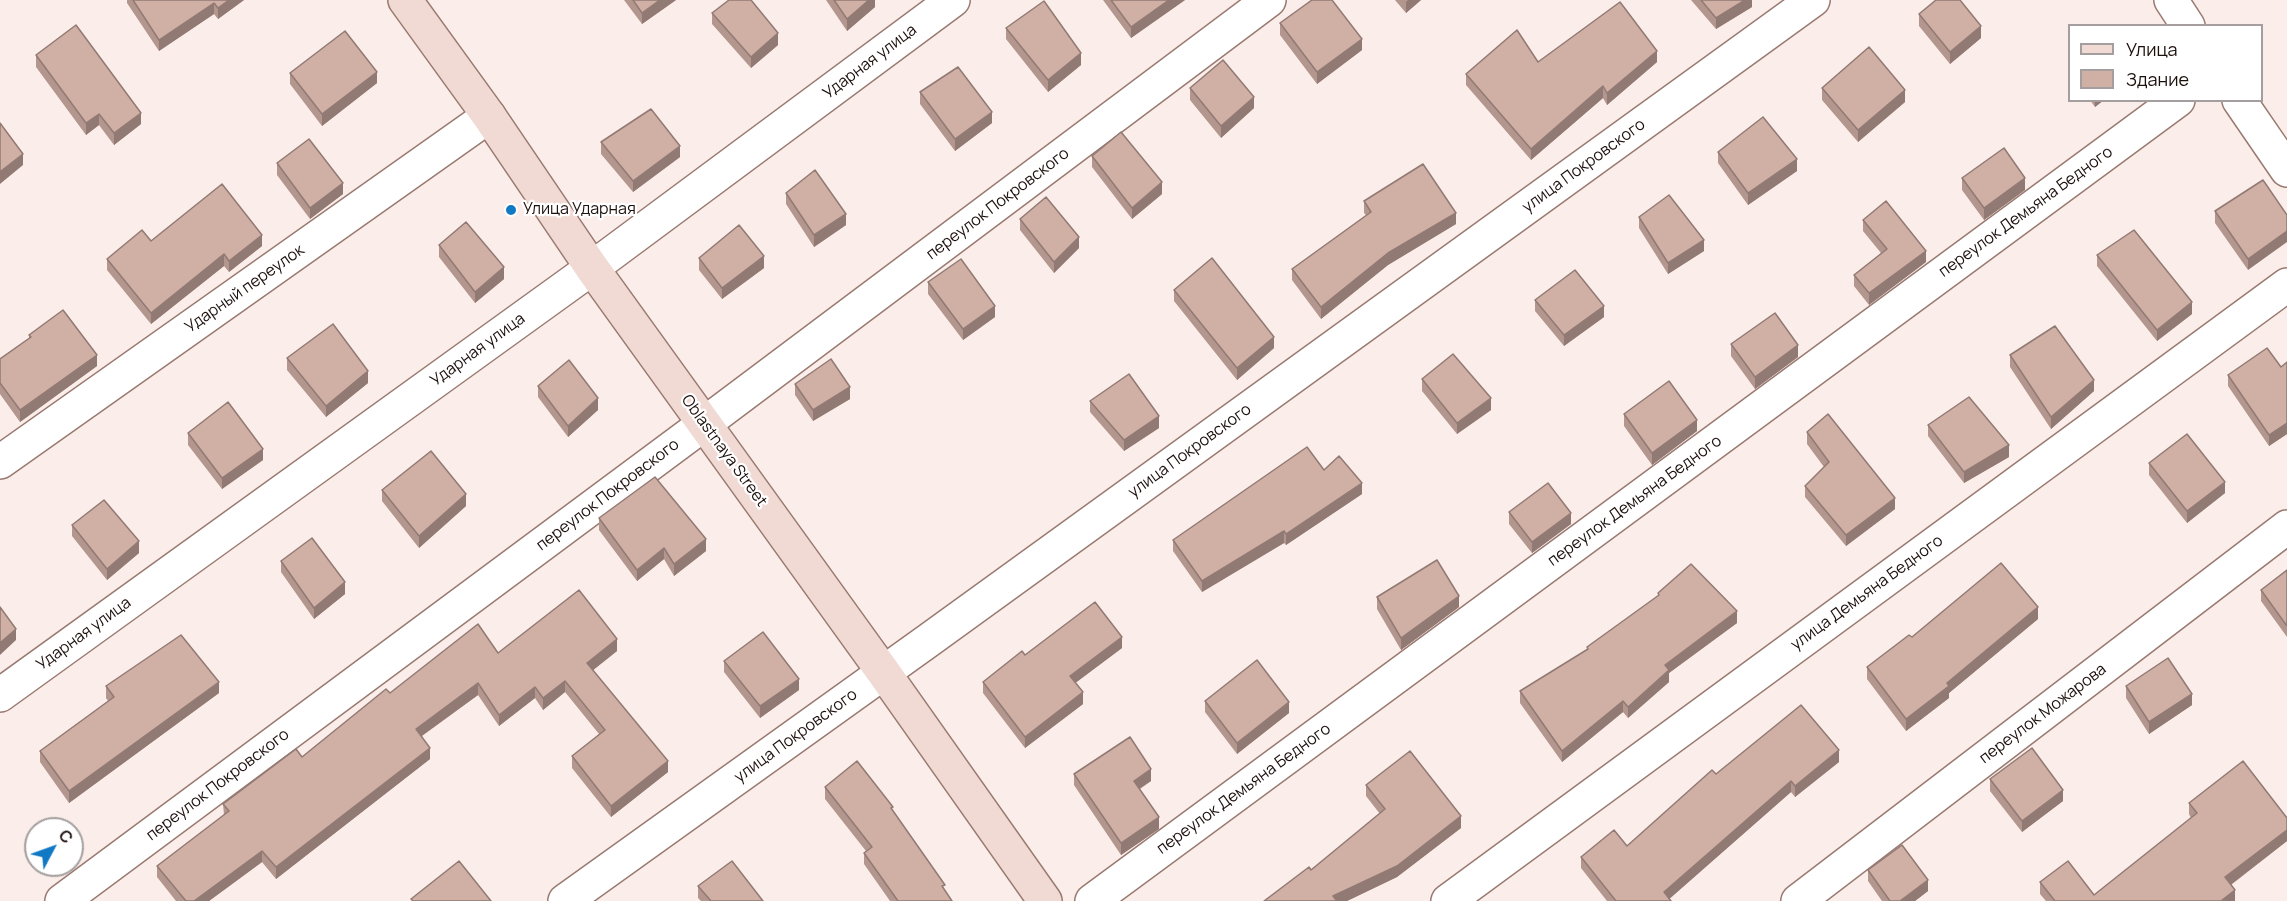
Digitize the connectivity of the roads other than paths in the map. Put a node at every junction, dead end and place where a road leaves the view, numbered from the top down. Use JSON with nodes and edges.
{"nodes":[{"id":1,"x":405,"y":0,"type":"edge"},
{"id":2,"x":953,"y":0,"type":"edge"},
{"id":3,"x":1269,"y":0,"type":"edge"},
{"id":4,"x":1813,"y":0,"type":"edge"},
{"id":5,"x":2171,"y":0,"type":"edge"},
{"id":6,"x":2187,"y":24,"type":"edge"},
{"id":7,"x":2175,"y":102,"type":"edge"},
{"id":8,"x":2241,"y":102,"type":"edge"},
{"id":9,"x":489,"y":116,"type":"junction"},
{"id":10,"x":2287,"y":170,"type":"edge"},
{"id":11,"x":592,"y":268,"type":"junction"},
{"id":12,"x":2287,"y":285,"type":"edge"},
{"id":13,"x":704,"y":424,"type":"junction"},
{"id":14,"x":0,"y":462,"type":"edge"},
{"id":15,"x":2287,"y":527,"type":"edge"},
{"id":16,"x":884,"y":673,"type":"junction"},
{"id":17,"x":0,"y":695,"type":"edge"},
{"id":18,"x":62,"y":901,"type":"edge"},
{"id":19,"x":566,"y":901,"type":"edge"},
{"id":20,"x":1045,"y":901,"type":"edge"},
{"id":21,"x":1092,"y":901,"type":"edge"},
{"id":22,"x":1448,"y":901,"type":"edge"},
{"id":23,"x":1798,"y":901,"type":"edge"}],
"edges":[{"from":1,"to":9,"type":"main road","name":"Oblastnaya Street"},
{"from":2,"to":11,"type":"street","name":"Ударная улица"},
{"from":3,"to":13,"type":"street","name":"переулок Покровского"},
{"from":4,"to":16,"type":"street","name":"улица Покровского"},
{"from":5,"to":6,"type":"street"},
{"from":7,"to":21,"type":"street","name":"переулок Демьяна Бедного"},
{"from":8,"to":10,"type":"street"},
{"from":9,"to":11,"type":"main road","name":"Oblastnaya Street"},
{"from":9,"to":14,"type":"street","name":"Ударный переулок"},
{"from":11,"to":13,"type":"main road","name":"Oblastnaya Street"},
{"from":11,"to":17,"type":"street","name":"Ударная улица"},
{"from":12,"to":22,"type":"street","name":"улица Демьяна Бедного"},
{"from":13,"to":16,"type":"main road","name":"Oblastnaya Street"},
{"from":13,"to":18,"type":"street","name":"переулок Покровского"},
{"from":15,"to":23,"type":"street","name":"переулок Можарова"},
{"from":16,"to":19,"type":"street","name":"улица Покровского"},
{"from":16,"to":20,"type":"main road","name":"Oblastnaya Street"}]}
